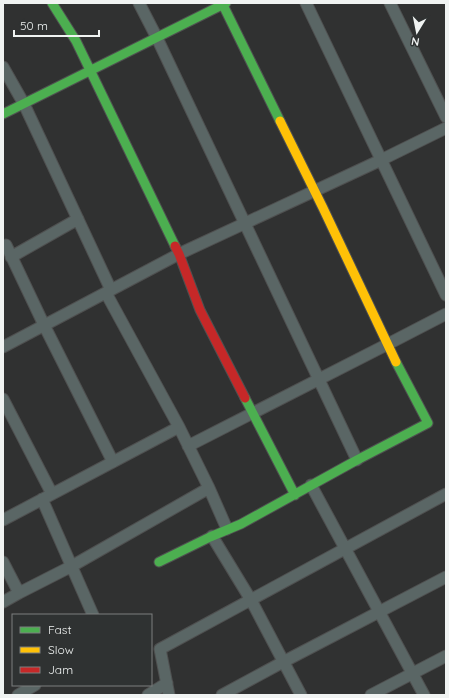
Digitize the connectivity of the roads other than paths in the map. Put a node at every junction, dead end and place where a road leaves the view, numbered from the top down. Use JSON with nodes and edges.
{"nodes":[{"id":1,"x":52,"y":3,"type":"edge"},
{"id":2,"x":139,"y":3,"type":"edge"},
{"id":3,"x":306,"y":3,"type":"edge"},
{"id":4,"x":390,"y":3,"type":"edge"},
{"id":5,"x":224,"y":4,"type":"edge"},
{"id":6,"x":157,"y":38,"type":"junction"},
{"id":7,"x":3,"y":67,"type":"edge"},
{"id":8,"x":90,"y":71,"type":"junction"},
{"id":9,"x":24,"y":104,"type":"junction"},
{"id":10,"x":3,"y":114,"type":"edge"},
{"id":11,"x":446,"y":117,"type":"edge"},
{"id":12,"x":445,"y":130,"type":"edge"},
{"id":13,"x":381,"y":160,"type":"junction"},
{"id":14,"x":314,"y":191,"type":"junction"},
{"id":15,"x":78,"y":219,"type":"junction"},
{"id":16,"x":245,"y":223,"type":"junction"},
{"id":17,"x":6,"y":245,"type":"edge"},
{"id":18,"x":178,"y":254,"type":"junction"},
{"id":19,"x":11,"y":257,"type":"junction"},
{"id":20,"x":108,"y":291,"type":"junction"},
{"id":21,"x":446,"y":295,"type":"edge"},
{"id":22,"x":446,"y":314,"type":"edge"},
{"id":23,"x":44,"y":326,"type":"junction"},
{"id":24,"x":388,"y":344,"type":"junction"},
{"id":25,"x":3,"y":347,"type":"edge"},
{"id":26,"x":319,"y":380,"type":"junction"},
{"id":27,"x":3,"y":399,"type":"edge"},
{"id":28,"x":253,"y":413,"type":"junction"},
{"id":29,"x":179,"y":427,"type":"junction"},
{"id":30,"x":188,"y":446,"type":"junction"},
{"id":31,"x":357,"y":460,"type":"junction"},
{"id":32,"x":113,"y":462,"type":"junction"},
{"id":33,"x":311,"y":486,"type":"junction"},
{"id":34,"x":209,"y":488,"type":"junction"},
{"id":35,"x":446,"y":494,"type":"edge"},
{"id":36,"x":295,"y":495,"type":"junction"},
{"id":37,"x":47,"y":497,"type":"junction"},
{"id":38,"x":3,"y":520,"type":"edge"},
{"id":39,"x":227,"y":529,"type":"junction"},
{"id":40,"x":212,"y":536,"type":"junction"},
{"id":41,"x":346,"y":549,"type":"junction"},
{"id":42,"x":3,"y":562,"type":"edge"},
{"id":43,"x":159,"y":562,"type":"dead end"},
{"id":44,"x":72,"y":566,"type":"junction"},
{"id":45,"x":446,"y":577,"type":"edge"},
{"id":46,"x":19,"y":593,"type":"junction"},
{"id":47,"x":251,"y":600,"type":"junction"},
{"id":48,"x":3,"y":602,"type":"edge"},
{"id":49,"x":380,"y":611,"type":"junction"},
{"id":50,"x":93,"y":614,"type":"edge"},
{"id":51,"x":446,"y":656,"type":"edge"},
{"id":52,"x":283,"y":662,"type":"junction"},
{"id":53,"x":412,"y":674,"type":"junction"},
{"id":54,"x":167,"y":683,"type":"junction"},
{"id":55,"x":33,"y":686,"type":"edge"},
{"id":56,"x":18,"y":695,"type":"edge"},
{"id":57,"x":148,"y":695,"type":"edge"},
{"id":58,"x":169,"y":695,"type":"edge"},
{"id":59,"x":222,"y":695,"type":"edge"},
{"id":60,"x":301,"y":695,"type":"edge"},
{"id":61,"x":371,"y":695,"type":"edge"},
{"id":62,"x":424,"y":695,"type":"edge"}],
"edges":[{"from":1,"to":8,"type":"street"},
{"from":2,"to":6,"type":"street"},
{"from":3,"to":13,"type":"street"},
{"from":4,"to":11,"type":"street"},
{"from":5,"to":6,"type":"street"},
{"from":5,"to":14,"type":"street"},
{"from":6,"to":8,"type":"street"},
{"from":6,"to":16,"type":"street"},
{"from":7,"to":9,"type":"street"},
{"from":8,"to":9,"type":"street"},
{"from":8,"to":18,"type":"street"},
{"from":9,"to":10,"type":"street"},
{"from":9,"to":15,"type":"street"},
{"from":12,"to":13,"type":"street"},
{"from":13,"to":14,"type":"street"},
{"from":13,"to":21,"type":"street"},
{"from":14,"to":16,"type":"street"},
{"from":14,"to":24,"type":"street"},
{"from":15,"to":19,"type":"street"},
{"from":15,"to":20,"type":"street"},
{"from":16,"to":18,"type":"street"},
{"from":16,"to":26,"type":"street"},
{"from":17,"to":19,"type":"street"},
{"from":18,"to":20,"type":"street"},
{"from":18,"to":28,"type":"street"},
{"from":19,"to":23,"type":"street"},
{"from":20,"to":23,"type":"street"},
{"from":20,"to":29,"type":"street"},
{"from":22,"to":24,"type":"street"},
{"from":23,"to":25,"type":"street"},
{"from":23,"to":32,"type":"street"},
{"from":24,"to":26,"type":"street"},
{"from":24,"to":31,"type":"street"},
{"from":26,"to":28,"type":"street"},
{"from":26,"to":31,"type":"street"},
{"from":27,"to":37,"type":"street"},
{"from":28,"to":30,"type":"street"},
{"from":28,"to":36,"type":"street"},
{"from":29,"to":30,"type":"street"},
{"from":29,"to":32,"type":"street"},
{"from":30,"to":34,"type":"street"},
{"from":31,"to":33,"type":"street"},
{"from":32,"to":37,"type":"street"},
{"from":33,"to":36,"type":"street"},
{"from":33,"to":41,"type":"street"},
{"from":34,"to":39,"type":"street"},
{"from":34,"to":44,"type":"street"},
{"from":35,"to":41,"type":"street"},
{"from":36,"to":39,"type":"street"},
{"from":37,"to":38,"type":"street"},
{"from":37,"to":44,"type":"street"},
{"from":39,"to":40,"type":"street"},
{"from":40,"to":43,"type":"street"},
{"from":40,"to":47,"type":"street"},
{"from":41,"to":47,"type":"street"},
{"from":41,"to":49,"type":"street"},
{"from":42,"to":46,"type":"street"},
{"from":44,"to":46,"type":"street"},
{"from":44,"to":50,"type":"street"},
{"from":45,"to":49,"type":"street"},
{"from":46,"to":48,"type":"street"},
{"from":47,"to":52,"type":"street"},
{"from":47,"to":54,"type":"street"},
{"from":49,"to":52,"type":"street"},
{"from":49,"to":53,"type":"street"},
{"from":51,"to":53,"type":"street"},
{"from":52,"to":59,"type":"street"},
{"from":52,"to":60,"type":"street"},
{"from":53,"to":61,"type":"street"},
{"from":53,"to":62,"type":"street"},
{"from":54,"to":57,"type":"street"},
{"from":54,"to":58,"type":"street"},
{"from":55,"to":56,"type":"street"}]}
